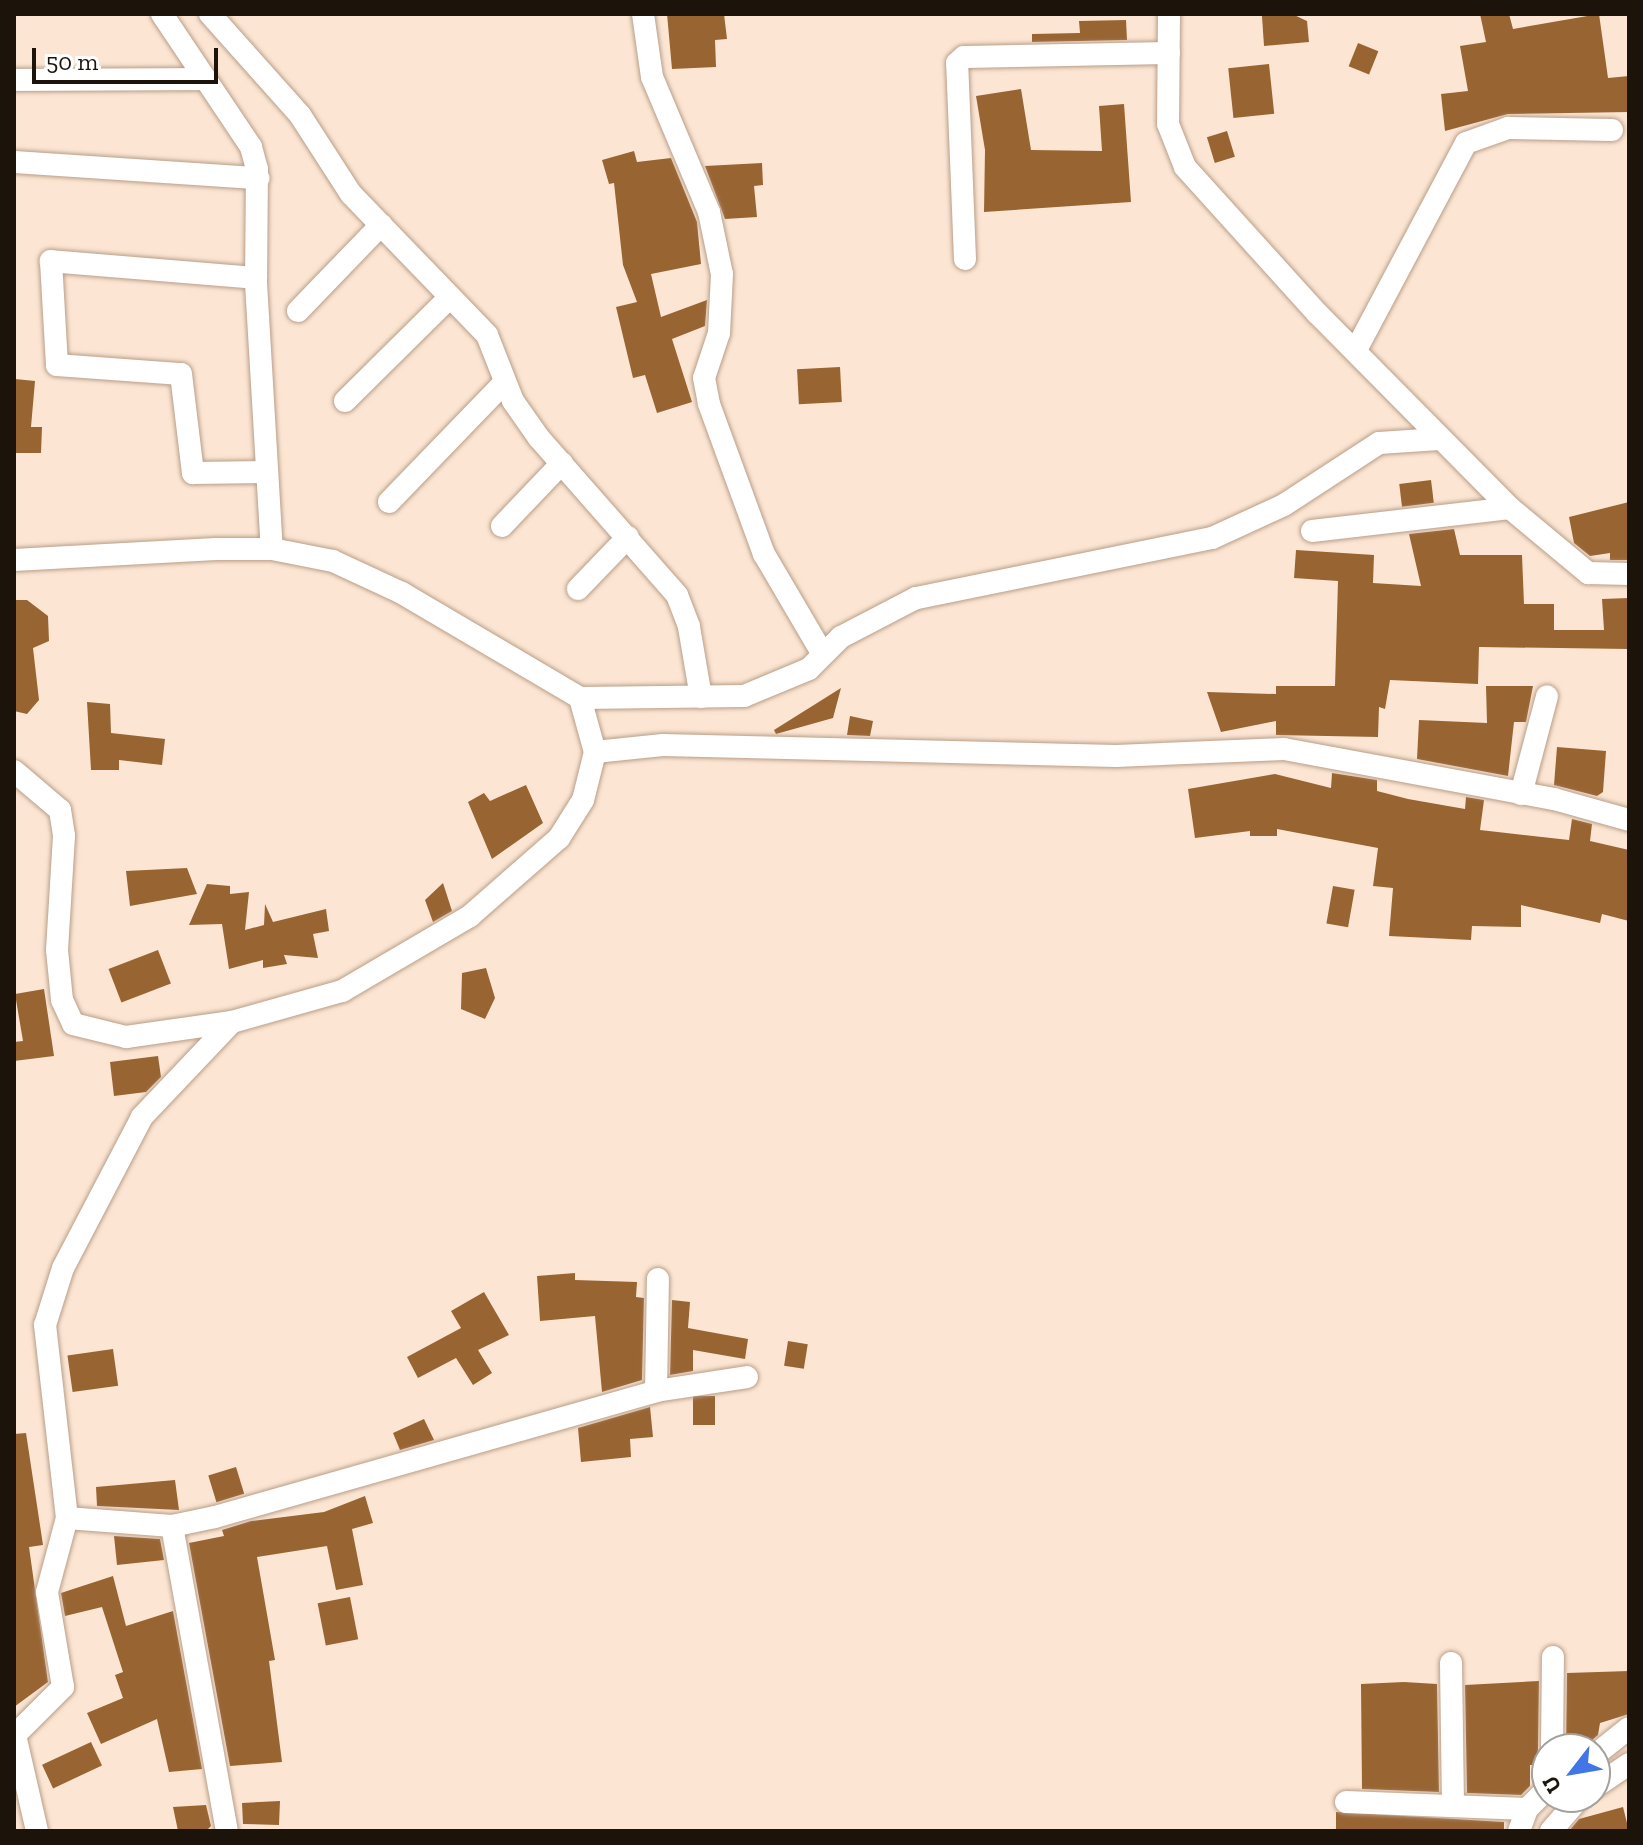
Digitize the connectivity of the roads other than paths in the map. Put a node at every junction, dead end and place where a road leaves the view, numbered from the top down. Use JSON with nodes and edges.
{"nodes":[{"id":1,"x":162,"y":14,"type":"edge"},
{"id":2,"x":210,"y":14,"type":"edge"},
{"id":3,"x":643,"y":14,"type":"edge"},
{"id":4,"x":1169,"y":14,"type":"edge"},
{"id":5,"x":1169,"y":53,"type":"junction"},
{"id":6,"x":205,"y":79,"type":"junction"},
{"id":7,"x":14,"y":80,"type":"edge"},
{"id":8,"x":1612,"y":130,"type":"dead end"},
{"id":9,"x":14,"y":162,"type":"edge"},
{"id":10,"x":258,"y":178,"type":"junction"},
{"id":11,"x":381,"y":225,"type":"junction"},
{"id":12,"x":965,"y":259,"type":"dead end"},
{"id":13,"x":256,"y":278,"type":"junction"},
{"id":14,"x":450,"y":297,"type":"junction"},
{"id":15,"x":298,"y":311,"type":"dead end"},
{"id":16,"x":1357,"y":348,"type":"junction"},
{"id":17,"x":505,"y":382,"type":"junction"},
{"id":18,"x":345,"y":401,"type":"dead end"},
{"id":19,"x":1439,"y":439,"type":"junction"},
{"id":20,"x":562,"y":463,"type":"junction"},
{"id":21,"x":267,"y":472,"type":"junction"},
{"id":22,"x":389,"y":502,"type":"dead end"},
{"id":23,"x":1510,"y":508,"type":"junction"},
{"id":24,"x":502,"y":526,"type":"dead end"},
{"id":25,"x":1312,"y":531,"type":"dead end"},
{"id":26,"x":628,"y":537,"type":"junction"},
{"id":27,"x":272,"y":549,"type":"junction"},
{"id":28,"x":14,"y":560,"type":"edge"},
{"id":29,"x":1629,"y":574,"type":"edge"},
{"id":30,"x":578,"y":589,"type":"dead end"},
{"id":31,"x":822,"y":653,"type":"junction"},
{"id":32,"x":1547,"y":696,"type":"dead end"},
{"id":33,"x":701,"y":697,"type":"junction"},
{"id":34,"x":580,"y":698,"type":"junction"},
{"id":35,"x":595,"y":752,"type":"junction"},
{"id":36,"x":14,"y":771,"type":"edge"},
{"id":37,"x":1521,"y":794,"type":"junction"},
{"id":38,"x":1629,"y":820,"type":"edge"},
{"id":39,"x":232,"y":1022,"type":"junction"},
{"id":40,"x":658,"y":1279,"type":"dead end"},
{"id":41,"x":747,"y":1377,"type":"dead end"},
{"id":42,"x":656,"y":1391,"type":"junction"},
{"id":43,"x":67,"y":1518,"type":"junction"},
{"id":44,"x":172,"y":1526,"type":"junction"},
{"id":45,"x":1553,"y":1657,"type":"dead end"},
{"id":46,"x":1451,"y":1663,"type":"dead end"},
{"id":47,"x":1629,"y":1728,"type":"edge"},
{"id":48,"x":1552,"y":1733,"type":"edge"},
{"id":49,"x":1611,"y":1742,"type":"edge"},
{"id":50,"x":1629,"y":1764,"type":"edge"},
{"id":51,"x":1611,"y":1776,"type":"edge"},
{"id":52,"x":1346,"y":1802,"type":"dead end"},
{"id":53,"x":1531,"y":1805,"type":"edge"},
{"id":54,"x":1453,"y":1806,"type":"junction"},
{"id":55,"x":1527,"y":1809,"type":"junction"},
{"id":56,"x":1566,"y":1813,"type":"edge"},
{"id":57,"x":37,"y":1831,"type":"edge"},
{"id":58,"x":227,"y":1831,"type":"edge"},
{"id":59,"x":1519,"y":1831,"type":"edge"},
{"id":60,"x":1551,"y":1831,"type":"edge"}],
"edges":[{"from":1,"to":6,"type":"street"},
{"from":2,"to":11,"type":"street"},
{"from":3,"to":31,"type":"street"},
{"from":4,"to":5,"type":"street"},
{"from":5,"to":12,"type":"street"},
{"from":5,"to":16,"type":"street"},
{"from":6,"to":7,"type":"street"},
{"from":6,"to":10,"type":"street"},
{"from":8,"to":16,"type":"street"},
{"from":9,"to":10,"type":"street"},
{"from":10,"to":13,"type":"street"},
{"from":11,"to":14,"type":"street"},
{"from":11,"to":15,"type":"street"},
{"from":13,"to":21,"type":"street"},
{"from":13,"to":21,"type":"street"},
{"from":14,"to":17,"type":"street"},
{"from":14,"to":18,"type":"street"},
{"from":16,"to":19,"type":"street"},
{"from":17,"to":20,"type":"street"},
{"from":17,"to":22,"type":"street"},
{"from":19,"to":23,"type":"street"},
{"from":19,"to":31,"type":"street"},
{"from":20,"to":24,"type":"street"},
{"from":20,"to":26,"type":"street"},
{"from":21,"to":27,"type":"street"},
{"from":23,"to":25,"type":"street"},
{"from":23,"to":29,"type":"street"},
{"from":26,"to":30,"type":"street"},
{"from":26,"to":33,"type":"street"},
{"from":27,"to":28,"type":"street"},
{"from":27,"to":34,"type":"street"},
{"from":31,"to":33,"type":"street"},
{"from":32,"to":37,"type":"street"},
{"from":33,"to":34,"type":"street"},
{"from":34,"to":35,"type":"street"},
{"from":35,"to":37,"type":"street"},
{"from":35,"to":39,"type":"street"},
{"from":36,"to":39,"type":"street"},
{"from":37,"to":38,"type":"street"},
{"from":39,"to":43,"type":"street"},
{"from":40,"to":42,"type":"street"},
{"from":41,"to":42,"type":"street"},
{"from":42,"to":44,"type":"street"},
{"from":43,"to":44,"type":"street"},
{"from":43,"to":57,"type":"street"},
{"from":44,"to":58,"type":"street"},
{"from":45,"to":48,"type":"street"},
{"from":46,"to":54,"type":"street"},
{"from":47,"to":49,"type":"street"},
{"from":50,"to":51,"type":"street"},
{"from":52,"to":54,"type":"street"},
{"from":53,"to":55,"type":"street"},
{"from":54,"to":55,"type":"street"},
{"from":55,"to":59,"type":"street"},
{"from":56,"to":60,"type":"street"}]}
